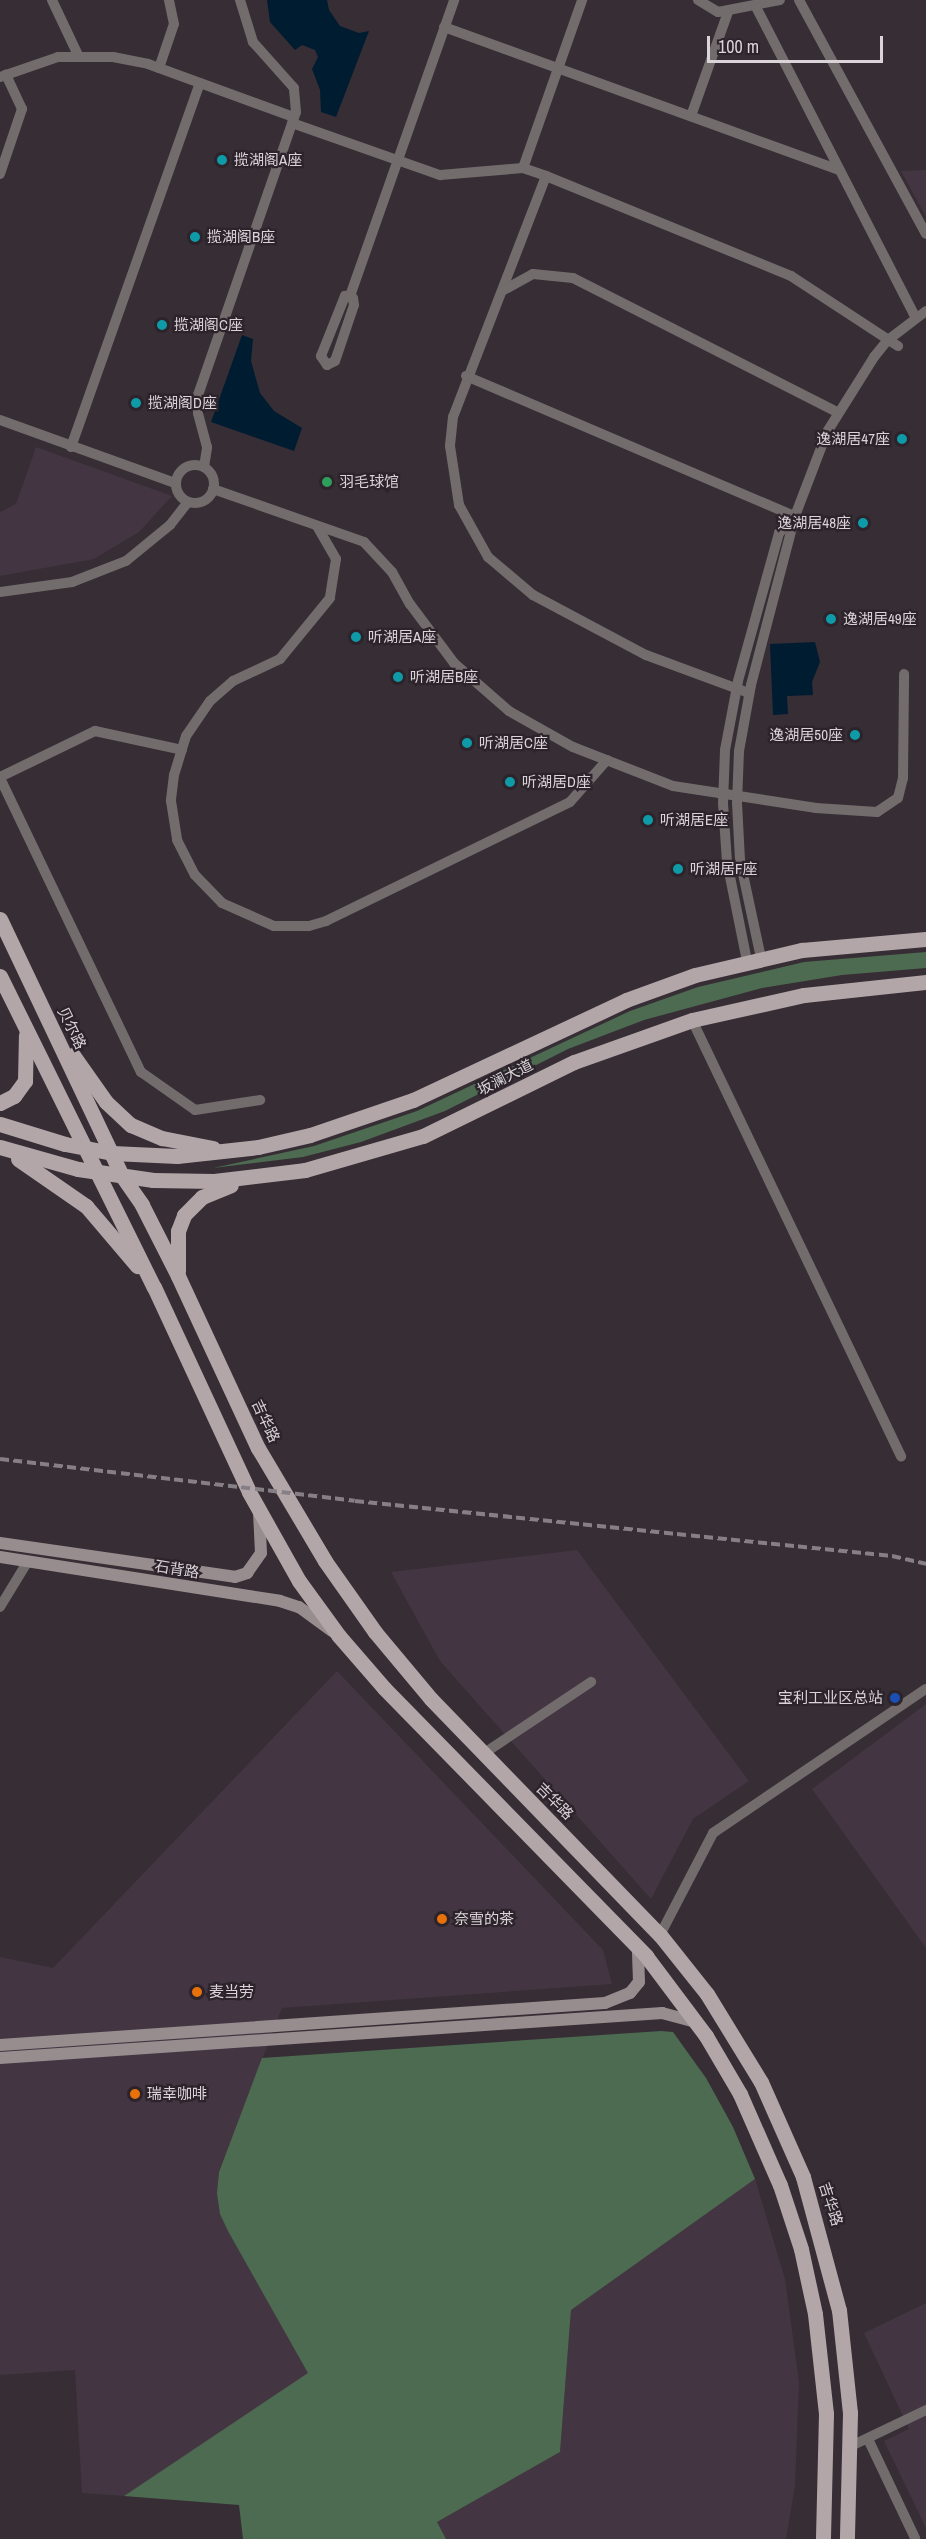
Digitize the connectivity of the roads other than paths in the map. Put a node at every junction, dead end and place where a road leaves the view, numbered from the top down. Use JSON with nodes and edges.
{"nodes":[{"id":1,"x":52,"y":0,"type":"edge"},
{"id":2,"x":169,"y":0,"type":"edge"},
{"id":3,"x":240,"y":0,"type":"edge"},
{"id":4,"x":454,"y":0,"type":"edge"},
{"id":5,"x":582,"y":0,"type":"edge"},
{"id":6,"x":698,"y":0,"type":"edge"},
{"id":7,"x":780,"y":0,"type":"edge"},
{"id":8,"x":799,"y":0,"type":"edge"},
{"id":9,"x":756,"y":7,"type":"junction"},
{"id":10,"x":728,"y":12,"type":"junction"},
{"id":11,"x":444,"y":27,"type":"junction"},
{"id":12,"x":78,"y":55,"type":"junction"},
{"id":13,"x":159,"y":68,"type":"junction"},
{"id":14,"x":558,"y":68,"type":"junction"},
{"id":15,"x":3,"y":75,"type":"edge"},
{"id":16,"x":200,"y":83,"type":"junction"},
{"id":17,"x":691,"y":116,"type":"junction"},
{"id":18,"x":293,"y":120,"type":"junction"},
{"id":19,"x":397,"y":160,"type":"junction"},
{"id":20,"x":523,"y":168,"type":"junction"},
{"id":21,"x":840,"y":170,"type":"junction"},
{"id":22,"x":0,"y":174,"type":"edge"},
{"id":23,"x":546,"y":176,"type":"junction"},
{"id":24,"x":926,"y":234,"type":"edge"},
{"id":25,"x":499,"y":293,"type":"junction"},
{"id":26,"x":350,"y":296,"type":"junction"},
{"id":27,"x":926,"y":311,"type":"edge"},
{"id":28,"x":915,"y":317,"type":"junction"},
{"id":29,"x":893,"y":343,"type":"junction"},
{"id":30,"x":466,"y":376,"type":"junction"},
{"id":31,"x":837,"y":412,"type":"junction"},
{"id":32,"x":0,"y":420,"type":"edge"},
{"id":33,"x":71,"y":447,"type":"junction"},
{"id":34,"x":204,"y":467,"type":"junction"},
{"id":35,"x":176,"y":483,"type":"junction"},
{"id":36,"x":213,"y":489,"type":"junction"},
{"id":37,"x":188,"y":501,"type":"junction"},
{"id":38,"x":795,"y":516,"type":"junction"},
{"id":39,"x":317,"y":526,"type":"junction"},
{"id":40,"x":0,"y":592,"type":"edge"},
{"id":41,"x":904,"y":674,"type":"dead end"},
{"id":42,"x":736,"y":688,"type":"junction"},
{"id":43,"x":749,"y":693,"type":"junction"},
{"id":44,"x":182,"y":750,"type":"junction"},
{"id":45,"x":607,"y":760,"type":"junction"},
{"id":46,"x":0,"y":778,"type":"edge"},
{"id":47,"x":723,"y":794,"type":"junction"},
{"id":48,"x":737,"y":796,"type":"junction"},
{"id":49,"x":0,"y":919,"type":"edge"},
{"id":50,"x":926,"y":939,"type":"edge"},
{"id":51,"x":754,"y":959,"type":"junction"},
{"id":52,"x":0,"y":976,"type":"edge"},
{"id":53,"x":926,"y":982,"type":"edge"},
{"id":54,"x":47,"y":1018,"type":"junction"},
{"id":55,"x":692,"y":1020,"type":"junction"},
{"id":56,"x":25,"y":1026,"type":"junction"},
{"id":57,"x":260,"y":1100,"type":"dead end"},
{"id":58,"x":0,"y":1103,"type":"edge"},
{"id":59,"x":0,"y":1124,"type":"edge"},
{"id":60,"x":0,"y":1147,"type":"edge"},
{"id":61,"x":87,"y":1149,"type":"junction"},
{"id":62,"x":231,"y":1151,"type":"junction"},
{"id":63,"x":112,"y":1153,"type":"junction"},
{"id":64,"x":98,"y":1172,"type":"junction"},
{"id":65,"x":122,"y":1176,"type":"junction"},
{"id":66,"x":245,"y":1179,"type":"junction"},
{"id":67,"x":178,"y":1276,"type":"junction"},
{"id":68,"x":154,"y":1287,"type":"junction"},
{"id":69,"x":901,"y":1457,"type":"dead end"},
{"id":70,"x":259,"y":1510,"type":"junction"},
{"id":71,"x":0,"y":1543,"type":"edge"},
{"id":72,"x":0,"y":1557,"type":"edge"},
{"id":73,"x":28,"y":1561,"type":"junction"},
{"id":74,"x":0,"y":1607,"type":"edge"},
{"id":75,"x":339,"y":1636,"type":"junction"},
{"id":76,"x":591,"y":1682,"type":"dead end"},
{"id":77,"x":926,"y":1689,"type":"edge"},
{"id":78,"x":483,"y":1754,"type":"junction"},
{"id":79,"x":660,"y":1935,"type":"junction"},
{"id":80,"x":638,"y":1947,"type":"junction"},
{"id":81,"x":696,"y":2022,"type":"junction"},
{"id":82,"x":0,"y":2045,"type":"edge"},
{"id":83,"x":0,"y":2058,"type":"edge"},
{"id":84,"x":926,"y":2410,"type":"edge"},
{"id":85,"x":868,"y":2439,"type":"junction"},
{"id":86,"x":851,"y":2445,"type":"junction"},
{"id":87,"x":825,"y":2515,"type":"junction"},
{"id":88,"x":848,"y":2537,"type":"edge"},
{"id":89,"x":915,"y":2538,"type":"edge"},
{"id":90,"x":813,"y":2539,"type":"edge"},
{"id":91,"x":822,"y":2539,"type":"edge"}],
"edges":[{"from":1,"to":12,"type":"street"},
{"from":2,"to":13,"type":"street"},
{"from":3,"to":18,"type":"street"},
{"from":4,"to":11,"type":"street"},
{"from":5,"to":14,"type":"street"},
{"from":6,"to":10,"type":"street"},
{"from":7,"to":9,"type":"street"},
{"from":8,"to":24,"type":"street"},
{"from":9,"to":10,"type":"street"},
{"from":9,"to":21,"type":"street"},
{"from":10,"to":17,"type":"street"},
{"from":11,"to":14,"type":"street"},
{"from":11,"to":19,"type":"street"},
{"from":12,"to":13,"type":"street"},
{"from":12,"to":15,"type":"street"},
{"from":13,"to":16,"type":"street"},
{"from":14,"to":17,"type":"street"},
{"from":14,"to":20,"type":"street"},
{"from":15,"to":22,"type":"street"},
{"from":16,"to":18,"type":"street"},
{"from":16,"to":33,"type":"street"},
{"from":17,"to":21,"type":"street"},
{"from":18,"to":19,"type":"street"},
{"from":18,"to":34,"type":"street"},
{"from":19,"to":20,"type":"street"},
{"from":19,"to":26,"type":"street"},
{"from":20,"to":23,"type":"street"},
{"from":21,"to":28,"type":"street"},
{"from":23,"to":25,"type":"street"},
{"from":23,"to":29,"type":"street"},
{"from":25,"to":30,"type":"street"},
{"from":25,"to":31,"type":"street"},
{"from":26,"to":26,"type":"street"},
{"from":27,"to":28,"type":"street"},
{"from":28,"to":29,"type":"street"},
{"from":29,"to":31,"type":"street"},
{"from":30,"to":38,"type":"street"},
{"from":30,"to":42,"type":"street"},
{"from":31,"to":38,"type":"street"},
{"from":32,"to":33,"type":"street"},
{"from":33,"to":35,"type":"street"},
{"from":34,"to":35,"type":"street"},
{"from":34,"to":36,"type":"street"},
{"from":35,"to":37,"type":"street"},
{"from":36,"to":37,"type":"street"},
{"from":36,"to":39,"type":"street"},
{"from":37,"to":40,"type":"street"},
{"from":38,"to":42,"type":"street"},
{"from":38,"to":43,"type":"street"},
{"from":39,"to":44,"type":"street"},
{"from":39,"to":45,"type":"street"},
{"from":41,"to":48,"type":"street"},
{"from":42,"to":43,"type":"street"},
{"from":42,"to":47,"type":"street"},
{"from":43,"to":48,"type":"street"},
{"from":44,"to":45,"type":"street"},
{"from":44,"to":46,"type":"street"},
{"from":45,"to":47,"type":"street"},
{"from":46,"to":57,"type":"street"},
{"from":47,"to":48,"type":"street"},
{"from":47,"to":51,"type":"street"},
{"from":48,"to":51,"type":"street"},
{"from":49,"to":54,"type":"main road","name":"贝尔路"},
{"from":50,"to":51,"type":"main road","name":"坂澜大道"},
{"from":51,"to":62,"type":"main road","name":"坂澜大道"},
{"from":52,"to":56,"type":"main road"},
{"from":53,"to":55,"type":"main road","name":"坂澜大道"},
{"from":54,"to":62,"type":"main road"},
{"from":54,"to":63,"type":"main road","name":"贝尔路"},
{"from":55,"to":66,"type":"main road","name":"坂澜大道"},
{"from":55,"to":69,"type":"street"},
{"from":56,"to":58,"type":"main road"},
{"from":56,"to":61,"type":"main road"},
{"from":59,"to":61,"type":"main road"},
{"from":60,"to":64,"type":"main road","name":"坂澜大道"},
{"from":60,"to":68,"type":"main road"},
{"from":61,"to":63,"type":"main road"},
{"from":61,"to":64,"type":"main road"},
{"from":62,"to":63,"type":"main road","name":"坂澜大道"},
{"from":63,"to":65,"type":"main road","name":"吉华路"},
{"from":64,"to":65,"type":"main road","name":"坂澜大道"},
{"from":64,"to":68,"type":"main road"},
{"from":65,"to":66,"type":"main road","name":"坂澜大道"},
{"from":65,"to":67,"type":"main road","name":"吉华路"},
{"from":66,"to":67,"type":"main road"},
{"from":67,"to":78,"type":"main road","name":"吉华路"},
{"from":68,"to":70,"type":"main road"},
{"from":70,"to":71,"type":"street","name":"石背路"},
{"from":70,"to":75,"type":"main road"},
{"from":72,"to":73,"type":"street","name":"石背路"},
{"from":73,"to":74,"type":"street"},
{"from":73,"to":75,"type":"street","name":"石背路"},
{"from":75,"to":80,"type":"main road"},
{"from":76,"to":78,"type":"street"},
{"from":77,"to":79,"type":"street"},
{"from":78,"to":79,"type":"main road","name":"吉华路"},
{"from":79,"to":86,"type":"main road","name":"吉华路"},
{"from":80,"to":81,"type":"main road"},
{"from":80,"to":82,"type":"street"},
{"from":81,"to":83,"type":"street"},
{"from":81,"to":87,"type":"main road"},
{"from":84,"to":85,"type":"street"},
{"from":85,"to":86,"type":"street"},
{"from":85,"to":89,"type":"street"},
{"from":86,"to":88,"type":"main road","name":"吉华路"},
{"from":87,"to":90,"type":"main road"},
{"from":87,"to":91,"type":"main road"}]}
